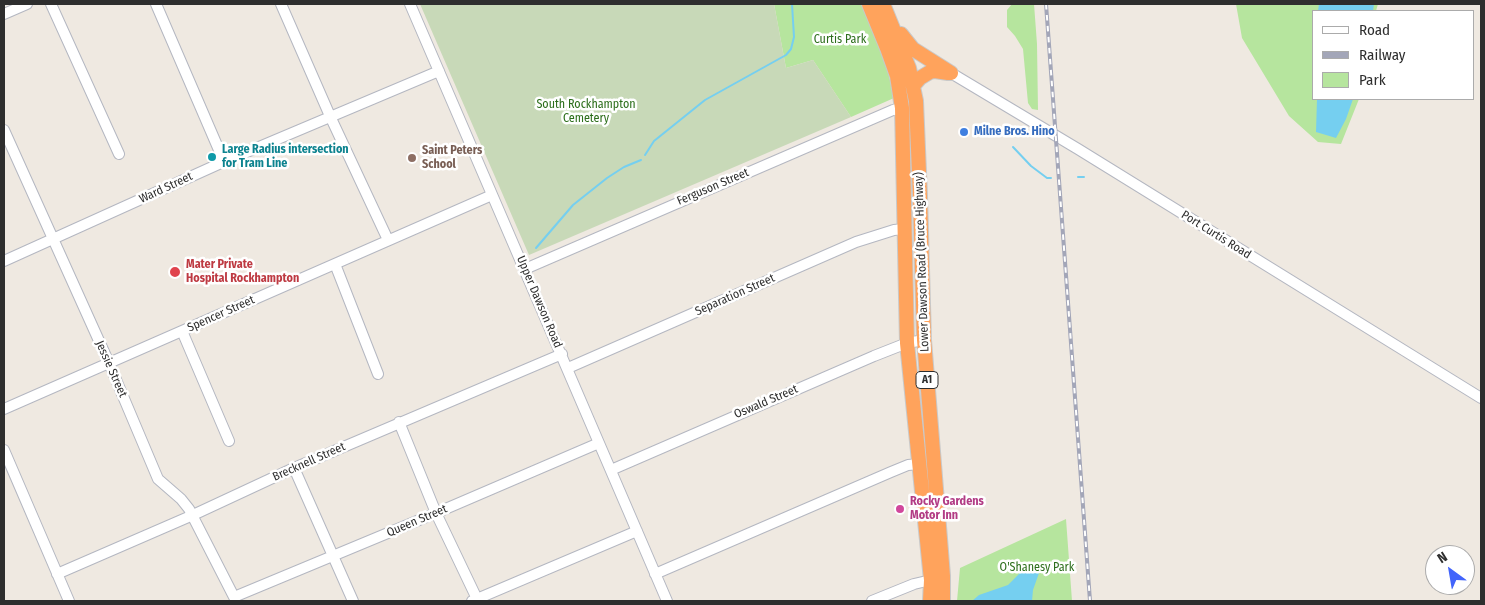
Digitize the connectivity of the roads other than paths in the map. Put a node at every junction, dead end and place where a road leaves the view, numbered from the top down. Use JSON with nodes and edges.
{"nodes":[{"id":1,"x":26,"y":4,"type":"edge"},
{"id":2,"x":51,"y":4,"type":"edge"},
{"id":3,"x":156,"y":4,"type":"edge"},
{"id":4,"x":281,"y":4,"type":"edge"},
{"id":5,"x":410,"y":4,"type":"edge"},
{"id":6,"x":869,"y":4,"type":"edge"},
{"id":7,"x":886,"y":9,"type":"edge"},
{"id":8,"x":4,"y":14,"type":"edge"},
{"id":9,"x":439,"y":71,"type":"junction"},
{"id":10,"x":951,"y":73,"type":"junction"},
{"id":11,"x":913,"y":86,"type":"junction"},
{"id":12,"x":902,"y":108,"type":"junction"},
{"id":13,"x":330,"y":116,"type":"junction"},
{"id":14,"x":4,"y":130,"type":"edge"},
{"id":15,"x":119,"y":154,"type":"dead end"},
{"id":16,"x":221,"y":163,"type":"junction"},
{"id":17,"x":492,"y":195,"type":"junction"},
{"id":18,"x":904,"y":229,"type":"junction"},
{"id":19,"x":52,"y":240,"type":"junction"},
{"id":20,"x":388,"y":240,"type":"junction"},
{"id":21,"x":4,"y":261,"type":"edge"},
{"id":22,"x":335,"y":264,"type":"junction"},
{"id":23,"x":525,"y":269,"type":"junction"},
{"id":24,"x":182,"y":331,"type":"junction"},
{"id":25,"x":924,"y":340,"type":"junction"},
{"id":26,"x":907,"y":343,"type":"junction"},
{"id":27,"x":562,"y":354,"type":"junction"},
{"id":28,"x":108,"y":363,"type":"junction"},
{"id":29,"x":568,"y":368,"type":"junction"},
{"id":30,"x":378,"y":374,"type":"dead end"},
{"id":31,"x":1481,"y":398,"type":"edge"},
{"id":32,"x":4,"y":410,"type":"edge"},
{"id":33,"x":399,"y":422,"type":"junction"},
{"id":34,"x":229,"y":441,"type":"dead end"},
{"id":35,"x":599,"y":442,"type":"junction"},
{"id":36,"x":4,"y":450,"type":"edge"},
{"id":37,"x":919,"y":464,"type":"junction"},
{"id":38,"x":294,"y":468,"type":"junction"},
{"id":39,"x":610,"y":470,"type":"junction"},
{"id":40,"x":436,"y":513,"type":"junction"},
{"id":41,"x":193,"y":515,"type":"junction"},
{"id":42,"x":637,"y":531,"type":"junction"},
{"id":43,"x":333,"y":556,"type":"junction"},
{"id":44,"x":57,"y":574,"type":"junction"},
{"id":45,"x":656,"y":574,"type":"junction"},
{"id":46,"x":931,"y":580,"type":"junction"},
{"id":47,"x":234,"y":597,"type":"joint"},
{"id":48,"x":69,"y":601,"type":"edge"},
{"id":49,"x":353,"y":601,"type":"edge"},
{"id":50,"x":476,"y":601,"type":"edge"},
{"id":51,"x":667,"y":601,"type":"edge"},
{"id":52,"x":872,"y":601,"type":"edge"},
{"id":53,"x":930,"y":601,"type":"edge"},
{"id":54,"x":942,"y":601,"type":"edge"}],
"edges":[{"from":1,"to":8,"type":"street"},
{"from":2,"to":15,"type":"street"},
{"from":3,"to":16,"type":"street"},
{"from":4,"to":13,"type":"street"},
{"from":5,"to":9,"type":"street","name":"Upper Dawson Road"},
{"from":6,"to":12,"type":"highway","number":"A1"},
{"from":7,"to":10,"type":"highway"},
{"from":7,"to":11,"type":"highway","number":"A1"},
{"from":9,"to":13,"type":"street","name":"Ward Street"},
{"from":9,"to":17,"type":"street","name":"Upper Dawson Road"},
{"from":10,"to":11,"type":"highway"},
{"from":10,"to":31,"type":"street","name":"Port Curtis Road"},
{"from":11,"to":25,"type":"highway","name":"Lower Dawson Road (Bruce Highway)","number":"A1"},
{"from":12,"to":18,"type":"highway","name":"Lower Dawson Road (Bruce Highway)","number":"A1"},
{"from":12,"to":23,"type":"street","name":"Ferguson Street"},
{"from":13,"to":16,"type":"street","name":"Ward Street"},
{"from":13,"to":20,"type":"street"},
{"from":14,"to":19,"type":"street","name":"Jessie Street"},
{"from":16,"to":19,"type":"street","name":"Ward Street"},
{"from":17,"to":20,"type":"street","name":"Spencer Street"},
{"from":17,"to":23,"type":"street","name":"Upper Dawson Road"},
{"from":18,"to":26,"type":"highway","name":"Lower Dawson Road (Bruce Highway)","number":"A1"},
{"from":18,"to":29,"type":"street","name":"Separation Street"},
{"from":19,"to":21,"type":"street","name":"Ward Street"},
{"from":19,"to":28,"type":"street","name":"Jessie Street"},
{"from":20,"to":22,"type":"street","name":"Spencer Street"},
{"from":22,"to":24,"type":"street","name":"Spencer Street"},
{"from":22,"to":30,"type":"street"},
{"from":23,"to":27,"type":"street","name":"Upper Dawson Road"},
{"from":24,"to":28,"type":"street","name":"Spencer Street"},
{"from":24,"to":34,"type":"street"},
{"from":25,"to":26,"type":"street","name":"Oswald Street"},
{"from":25,"to":54,"type":"highway","name":"Lower Dawson Road (Bruce Highway)","number":"A1"},
{"from":26,"to":37,"type":"highway","name":"Lower Dawson Road (Bruce Highway)","number":"A1"},
{"from":26,"to":39,"type":"street","name":"Oswald Street"},
{"from":27,"to":29,"type":"street","name":"Upper Dawson Road"},
{"from":27,"to":33,"type":"street","name":"Brecknell Street"},
{"from":28,"to":32,"type":"street","name":"Spencer Street"},
{"from":28,"to":41,"type":"street","name":"Jessie Street"},
{"from":29,"to":35,"type":"street","name":"Upper Dawson Road"},
{"from":33,"to":38,"type":"street","name":"Brecknell Street"},
{"from":33,"to":40,"type":"street"},
{"from":35,"to":39,"type":"street","name":"Upper Dawson Road"},
{"from":35,"to":40,"type":"street","name":"Queen Street"},
{"from":36,"to":44,"type":"street"},
{"from":37,"to":45,"type":"street"},
{"from":37,"to":46,"type":"highway","name":"Lower Dawson Road (Bruce Highway)","number":"A1"},
{"from":38,"to":41,"type":"street","name":"Brecknell Street"},
{"from":38,"to":43,"type":"street"},
{"from":39,"to":42,"type":"street","name":"Upper Dawson Road"},
{"from":40,"to":43,"type":"street","name":"Queen Street"},
{"from":40,"to":50,"type":"street"},
{"from":41,"to":44,"type":"street","name":"Brecknell Street"},
{"from":41,"to":47,"type":"street","name":"Jessie Street"},
{"from":42,"to":45,"type":"street","name":"Upper Dawson Road"},
{"from":42,"to":50,"type":"street"},
{"from":43,"to":47,"type":"street","name":"Queen Street"},
{"from":43,"to":49,"type":"street"},
{"from":44,"to":48,"type":"street"},
{"from":45,"to":51,"type":"street","name":"Upper Dawson Road"},
{"from":46,"to":52,"type":"street"},
{"from":46,"to":53,"type":"highway","name":"Lower Dawson Road (Bruce Highway)","number":"A1"}]}
